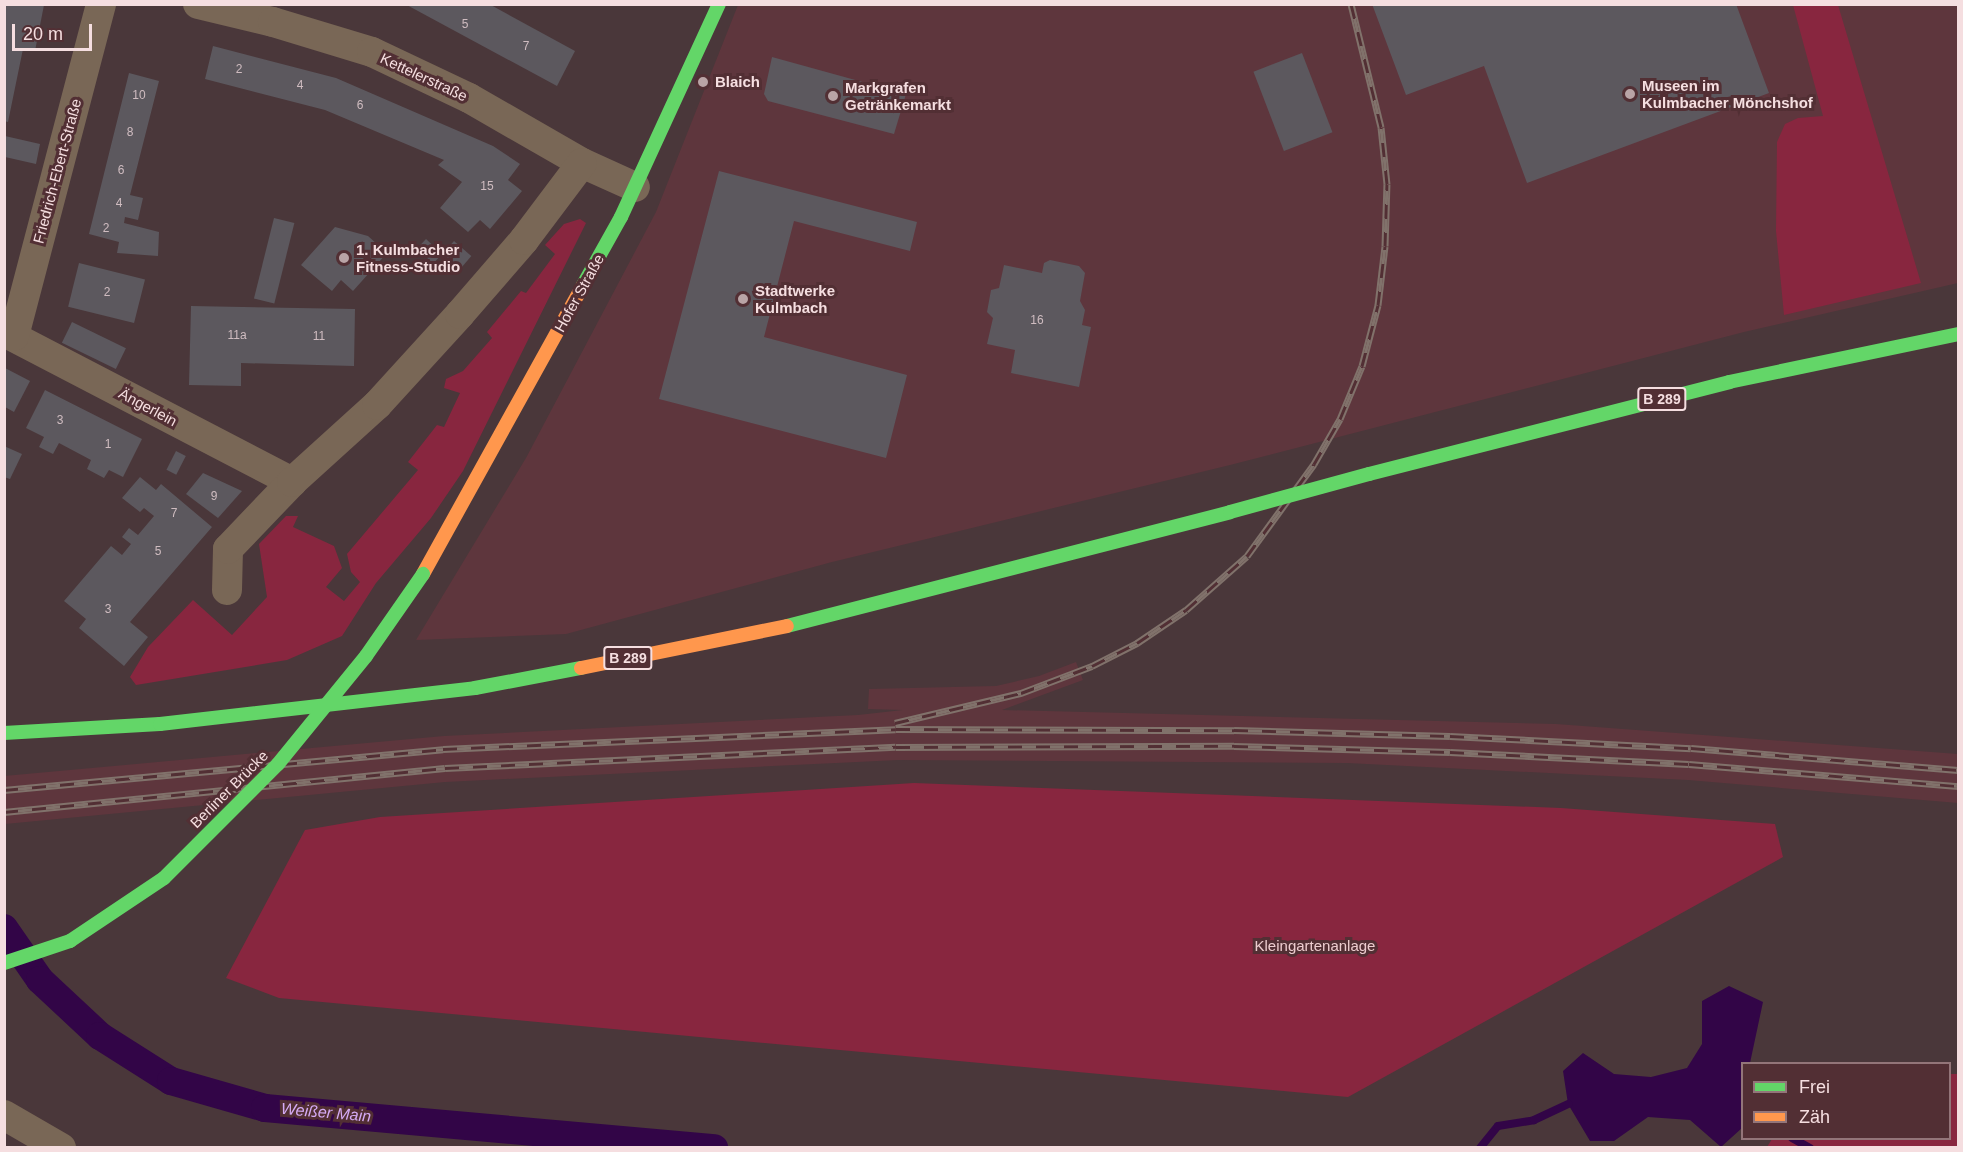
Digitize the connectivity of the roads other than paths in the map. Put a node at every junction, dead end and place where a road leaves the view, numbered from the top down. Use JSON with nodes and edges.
{"nodes":[{"id":1,"x":101,"y":4,"type":"edge"},
{"id":2,"x":198,"y":4,"type":"edge"},
{"id":3,"x":718,"y":4,"type":"edge"},
{"id":4,"x":582,"y":163,"type":"junction"},
{"id":5,"x":635,"y":187,"type":"junction"},
{"id":6,"x":9,"y":334,"type":"edge"},
{"id":7,"x":1959,"y":334,"type":"edge"},
{"id":8,"x":292,"y":483,"type":"junction"},
{"id":9,"x":423,"y":574,"type":"joint"},
{"id":10,"x":227,"y":590,"type":"dead end"},
{"id":11,"x":9,"y":733,"type":"edge"},
{"id":12,"x":4,"y":963,"type":"edge"},
{"id":13,"x":4,"y":1115,"type":"edge"},
{"id":14,"x":61,"y":1148,"type":"edge"}],
"edges":[{"from":1,"to":6,"type":"street","name":"Friedrich-Ebert-Straße"},
{"from":2,"to":4,"type":"street","name":"Kettelerstraße"},
{"from":3,"to":5,"type":"main road","name":"Hofer Straße"},
{"from":4,"to":5,"type":"street","name":"Kettelerstraße"},
{"from":4,"to":8,"type":"street"},
{"from":5,"to":9,"type":"main road","name":"Hofer Straße"},
{"from":6,"to":8,"type":"street","name":"Ängerlein"},
{"from":7,"to":11,"type":"main road","number":"B 289","bridge":true},
{"from":8,"to":10,"type":"street"},
{"from":9,"to":12,"type":"main road","name":"Berliner Brücke","bridge":true},
{"from":13,"to":14,"type":"street"}]}
